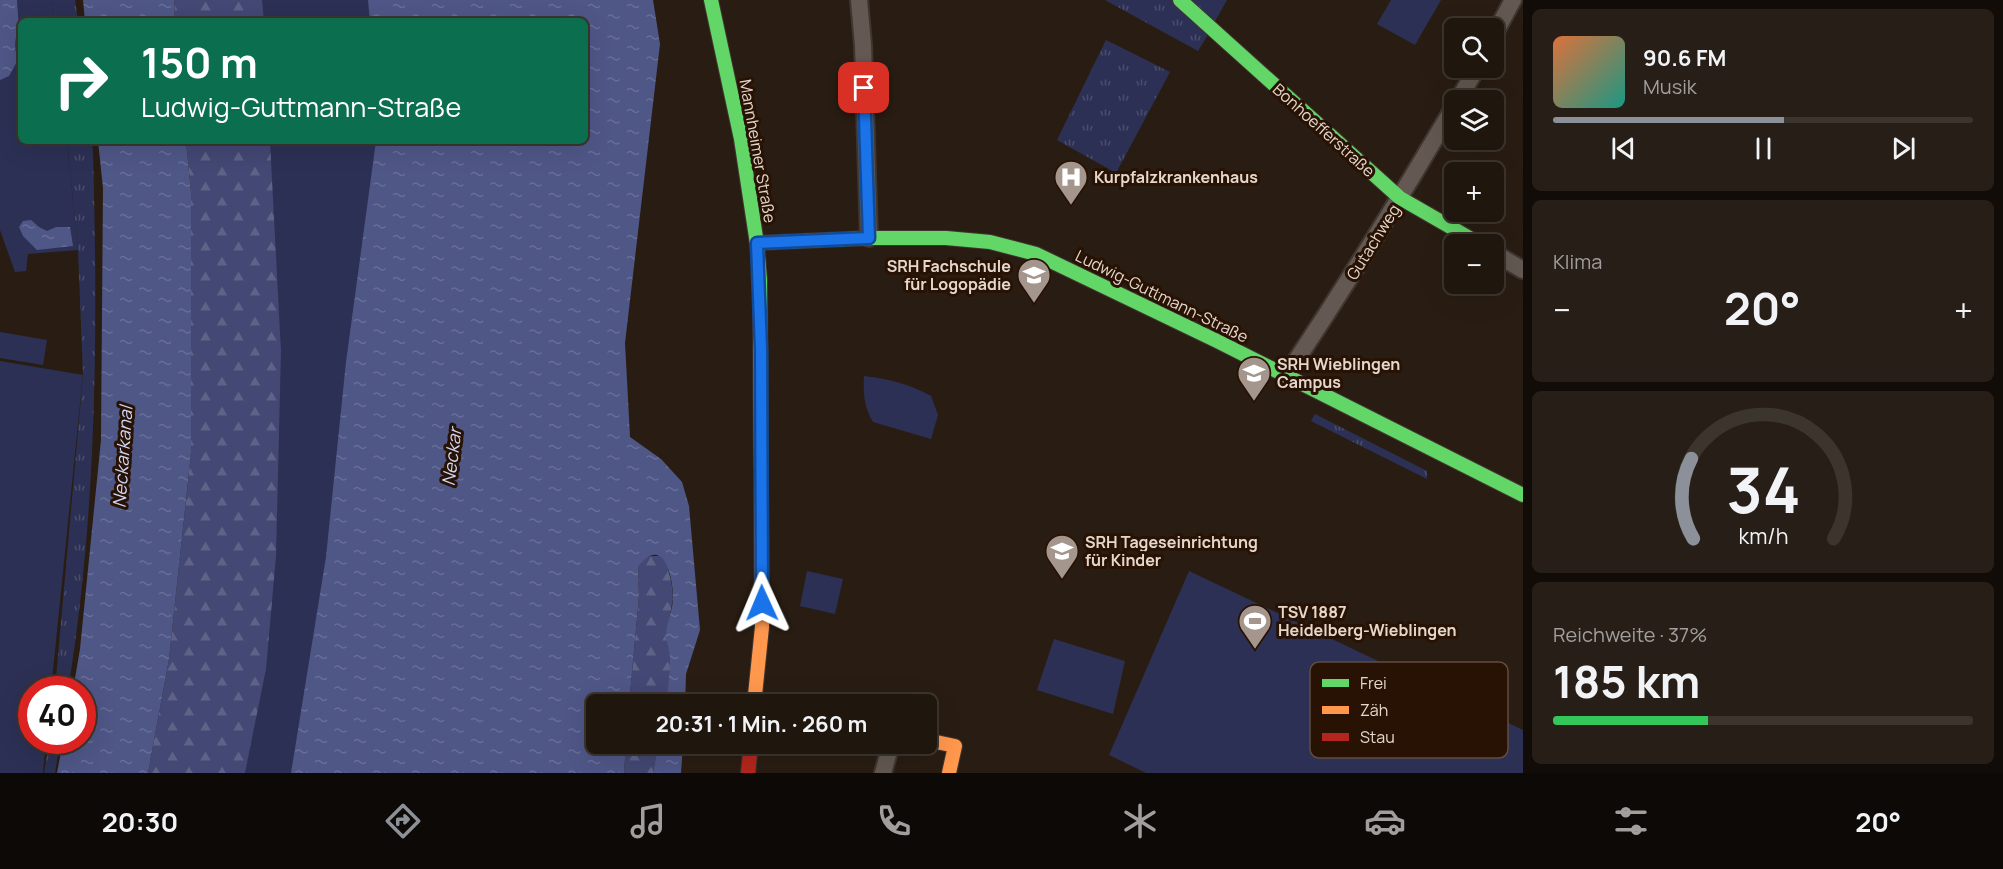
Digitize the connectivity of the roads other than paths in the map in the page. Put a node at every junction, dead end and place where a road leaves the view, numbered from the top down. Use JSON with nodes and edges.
{"nodes":[{"id":1,"x":711,"y":0,"type":"edge"},
{"id":2,"x":859,"y":0,"type":"edge"},
{"id":3,"x":1180,"y":0,"type":"edge"},
{"id":4,"x":1513,"y":0,"type":"edge"},
{"id":5,"x":1503,"y":18,"type":"edge"},
{"id":6,"x":1444,"y":124,"type":"edge"},
{"id":7,"x":1400,"y":198,"type":"junction"},
{"id":8,"x":1463,"y":234,"type":"edge"},
{"id":9,"x":869,"y":238,"type":"junction"},
{"id":10,"x":757,"y":243,"type":"junction"},
{"id":11,"x":1504,"y":259,"type":"edge"},
{"id":12,"x":1523,"y":270,"type":"edge"},
{"id":13,"x":1286,"y":376,"type":"junction"},
{"id":14,"x":1523,"y":495,"type":"edge"},
{"id":15,"x":755,"y":694,"type":"edge"},
{"id":16,"x":937,"y":742,"type":"edge"},
{"id":17,"x":750,"y":754,"type":"edge"},
{"id":18,"x":888,"y":754,"type":"edge"},
{"id":19,"x":748,"y":773,"type":"edge"},
{"id":20,"x":883,"y":773,"type":"edge"},
{"id":21,"x":949,"y":773,"type":"edge"}],
"edges":[{"from":1,"to":10,"type":"street","name":"Mannheimer Straße"},
{"from":2,"to":9,"type":"street"},
{"from":3,"to":7,"type":"street","name":"Bonhoefferstraße"},
{"from":4,"to":5,"type":"street"},
{"from":6,"to":7,"type":"street","name":"Gutachweg"},
{"from":7,"to":8,"type":"street","name":"Bonhoefferstraße"},
{"from":7,"to":13,"type":"street","name":"Gutachweg"},
{"from":9,"to":10,"type":"street","name":"Ludwig-Guttmann-Straße"},
{"from":9,"to":13,"type":"street","name":"Ludwig-Guttmann-Straße"},
{"from":10,"to":15,"type":"street","name":"Mannheimer Straße"},
{"from":11,"to":12,"type":"street"},
{"from":13,"to":14,"type":"street","name":"Ludwig-Guttmann-Straße"},
{"from":16,"to":21,"type":"street"},
{"from":17,"to":19,"type":"street"},
{"from":18,"to":20,"type":"street"}]}
